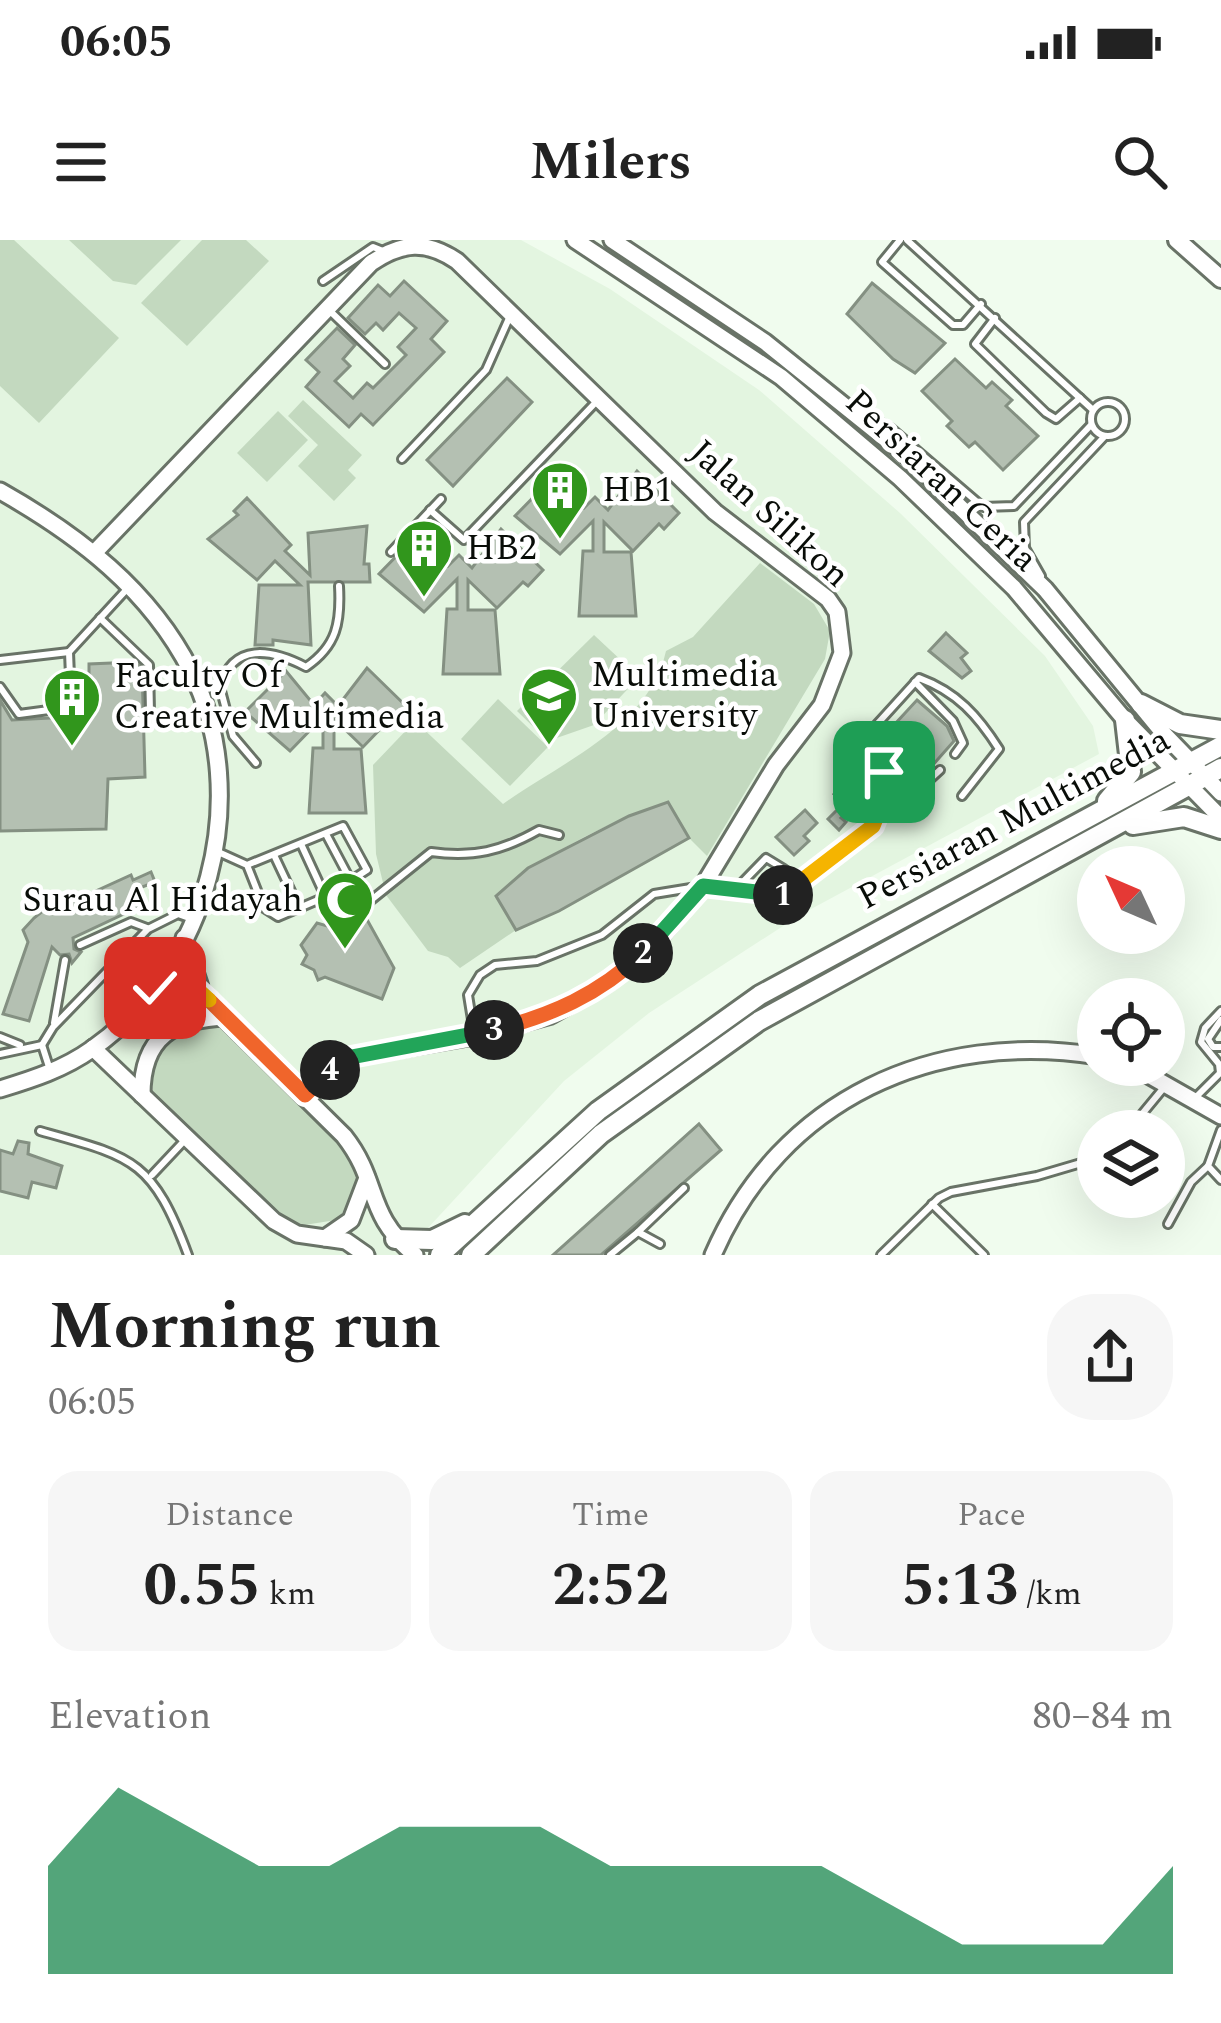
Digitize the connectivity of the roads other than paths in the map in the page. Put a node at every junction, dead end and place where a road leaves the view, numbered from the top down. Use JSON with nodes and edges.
{"nodes":[{"id":1,"x":575,"y":240,"type":"edge"},
{"id":2,"x":612,"y":240,"type":"edge"},
{"id":3,"x":903,"y":240,"type":"edge"},
{"id":4,"x":1177,"y":240,"type":"edge"},
{"id":5,"x":385,"y":254,"type":"junction"},
{"id":6,"x":1221,"y":279,"type":"edge"},
{"id":7,"x":323,"y":280,"type":"dead end"},
{"id":8,"x":981,"y":304,"type":"junction"},
{"id":9,"x":328,"y":309,"type":"junction"},
{"id":10,"x":511,"y":313,"type":"junction"},
{"id":11,"x":995,"y":318,"type":"junction"},
{"id":12,"x":385,"y":364,"type":"dead end"},
{"id":13,"x":1080,"y":398,"type":"junction"},
{"id":14,"x":599,"y":399,"type":"junction"},
{"id":15,"x":843,"y":401,"type":"junction"},
{"id":16,"x":1093,"y":410,"type":"junction"},
{"id":17,"x":1091,"y":425,"type":"junction"},
{"id":18,"x":1104,"y":436,"type":"junction"},
{"id":19,"x":401,"y":459,"type":"dead end"},
{"id":20,"x":0,"y":491,"type":"edge"},
{"id":21,"x":441,"y":499,"type":"dead end"},
{"id":22,"x":430,"y":510,"type":"junction"},
{"id":23,"x":391,"y":551,"type":"dead end"},
{"id":24,"x":95,"y":552,"type":"junction"},
{"id":25,"x":130,"y":586,"type":"junction"},
{"id":26,"x":339,"y":586,"type":"dead end"},
{"id":27,"x":1066,"y":614,"type":"junction"},
{"id":28,"x":100,"y":618,"type":"junction"},
{"id":29,"x":69,"y":652,"type":"junction"},
{"id":30,"x":0,"y":660,"type":"edge"},
{"id":31,"x":915,"y":682,"type":"junction"},
{"id":32,"x":0,"y":687,"type":"edge"},
{"id":33,"x":220,"y":687,"type":"junction"},
{"id":34,"x":198,"y":689,"type":"junction"},
{"id":35,"x":1141,"y":704,"type":"junction"},
{"id":36,"x":150,"y":712,"type":"dead end"},
{"id":37,"x":1124,"y":720,"type":"junction"},
{"id":38,"x":1221,"y":730,"type":"edge"},
{"id":39,"x":1221,"y":746,"type":"edge"},
{"id":40,"x":956,"y":754,"type":"dead end"},
{"id":41,"x":256,"y":763,"type":"dead end"},
{"id":42,"x":940,"y":770,"type":"dead end"},
{"id":43,"x":1195,"y":773,"type":"edge"},
{"id":44,"x":1221,"y":794,"type":"edge"},
{"id":45,"x":962,"y":796,"type":"dead end"},
{"id":46,"x":884,"y":798,"type":"junction"},
{"id":47,"x":1221,"y":818,"type":"edge"},
{"id":48,"x":1221,"y":829,"type":"edge"},
{"id":49,"x":326,"y":836,"type":"junction"},
{"id":50,"x":559,"y":836,"type":"dead end"},
{"id":51,"x":1049,"y":842,"type":"junction"},
{"id":52,"x":302,"y":844,"type":"junction"},
{"id":53,"x":1080,"y":846,"type":"edge"},
{"id":54,"x":1083,"y":846,"type":"edge"},
{"id":55,"x":1077,"y":848,"type":"edge"},
{"id":56,"x":216,"y":851,"type":"junction"},
{"id":57,"x":274,"y":855,"type":"junction"},
{"id":58,"x":247,"y":865,"type":"junction"},
{"id":59,"x":784,"y":869,"type":"dead end"},
{"id":60,"x":350,"y":882,"type":"junction"},
{"id":61,"x":703,"y":886,"type":"junction"},
{"id":62,"x":736,"y":890,"type":"junction"},
{"id":63,"x":326,"y":897,"type":"junction"},
{"id":64,"x":299,"y":908,"type":"junction"},
{"id":65,"x":193,"y":919,"type":"junction"},
{"id":66,"x":148,"y":929,"type":"junction"},
{"id":67,"x":184,"y":938,"type":"junction"},
{"id":68,"x":80,"y":945,"type":"dead end"},
{"id":69,"x":65,"y":960,"type":"dead end"},
{"id":70,"x":171,"y":965,"type":"junction"},
{"id":71,"x":203,"y":995,"type":"junction"},
{"id":72,"x":1221,"y":1011,"type":"edge"},
{"id":73,"x":226,"y":1017,"type":"junction"},
{"id":74,"x":1221,"y":1020,"type":"edge"},
{"id":75,"x":53,"y":1027,"type":"junction"},
{"id":76,"x":475,"y":1036,"type":"junction"},
{"id":77,"x":0,"y":1037,"type":"edge"},
{"id":78,"x":42,"y":1045,"type":"junction"},
{"id":79,"x":23,"y":1047,"type":"junction"},
{"id":80,"x":1221,"y":1047,"type":"edge"},
{"id":81,"x":93,"y":1048,"type":"junction"},
{"id":82,"x":1077,"y":1053,"type":"edge"},
{"id":83,"x":0,"y":1054,"type":"edge"},
{"id":84,"x":1220,"y":1063,"type":"edge"},
{"id":85,"x":57,"y":1069,"type":"junction"},
{"id":86,"x":116,"y":1072,"type":"junction"},
{"id":87,"x":1166,"y":1086,"type":"edge"},
{"id":88,"x":1174,"y":1086,"type":"edge"},
{"id":89,"x":0,"y":1089,"type":"edge"},
{"id":90,"x":142,"y":1094,"type":"junction"},
{"id":91,"x":305,"y":1095,"type":"junction"},
{"id":92,"x":1195,"y":1098,"type":"junction"},
{"id":93,"x":1217,"y":1107,"type":"edge"},
{"id":94,"x":1146,"y":1110,"type":"edge"},
{"id":95,"x":1221,"y":1130,"type":"edge"},
{"id":96,"x":40,"y":1131,"type":"dead end"},
{"id":97,"x":186,"y":1138,"type":"junction"},
{"id":98,"x":363,"y":1164,"type":"junction"},
{"id":99,"x":1077,"y":1164,"type":"edge"},
{"id":100,"x":1208,"y":1166,"type":"junction"},
{"id":101,"x":150,"y":1176,"type":"junction"},
{"id":102,"x":1221,"y":1180,"type":"edge"},
{"id":103,"x":684,"y":1189,"type":"dead end"},
{"id":104,"x":932,"y":1204,"type":"junction"},
{"id":105,"x":478,"y":1218,"type":"junction"},
{"id":106,"x":1168,"y":1224,"type":"dead end"},
{"id":107,"x":638,"y":1232,"type":"junction"},
{"id":108,"x":324,"y":1238,"type":"junction"},
{"id":109,"x":395,"y":1239,"type":"junction"},
{"id":110,"x":660,"y":1244,"type":"dead end"},
{"id":111,"x":613,"y":1253,"type":"edge"},
{"id":112,"x":188,"y":1255,"type":"edge"},
{"id":113,"x":366,"y":1255,"type":"edge"},
{"id":114,"x":415,"y":1255,"type":"edge"},
{"id":115,"x":440,"y":1255,"type":"edge"},
{"id":116,"x":472,"y":1255,"type":"edge"},
{"id":117,"x":713,"y":1255,"type":"edge"},
{"id":118,"x":881,"y":1255,"type":"edge"},
{"id":119,"x":984,"y":1255,"type":"edge"}],
"edges":[{"from":1,"to":37,"type":"street","name":"Persiaran Ceria"},
{"from":2,"to":15,"type":"street","name":"Persiaran Ceria"},
{"from":3,"to":8,"type":"lane"},
{"from":3,"to":8,"type":"lane"},
{"from":4,"to":6,"type":"main road"},
{"from":5,"to":7,"type":"lane"},
{"from":5,"to":9,"type":"street"},
{"from":5,"to":10,"type":"street","name":"Jalan Silikon"},
{"from":8,"to":11,"type":"lane"},
{"from":9,"to":12,"type":"lane"},
{"from":9,"to":24,"type":"street"},
{"from":10,"to":14,"type":"street","name":"Jalan Silikon"},
{"from":10,"to":19,"type":"lane"},
{"from":11,"to":13,"type":"lane"},
{"from":11,"to":13,"type":"lane"},
{"from":13,"to":16,"type":"lane"},
{"from":14,"to":22,"type":"lane"},
{"from":14,"to":61,"type":"street","name":"Jalan Silikon"},
{"from":15,"to":17,"type":"lane"},
{"from":15,"to":27,"type":"street","name":"Persiaran Ceria"},
{"from":16,"to":17,"type":"lane"},
{"from":16,"to":18,"type":"lane"},
{"from":17,"to":18,"type":"lane"},
{"from":18,"to":27,"type":"lane"},
{"from":20,"to":24,"type":"street"},
{"from":21,"to":22,"type":"lane"},
{"from":22,"to":23,"type":"lane"},
{"from":24,"to":25,"type":"street"},
{"from":25,"to":28,"type":"lane"},
{"from":25,"to":34,"type":"street"},
{"from":26,"to":33,"type":"lane"},
{"from":27,"to":35,"type":"street","name":"Persiaran Ceria"},
{"from":28,"to":29,"type":"lane"},
{"from":28,"to":36,"type":"lane"},
{"from":29,"to":30,"type":"lane"},
{"from":29,"to":32,"type":"lane"},
{"from":31,"to":40,"type":"lane"},
{"from":31,"to":45,"type":"lane"},
{"from":31,"to":46,"type":"lane"},
{"from":33,"to":34,"type":"lane"},
{"from":33,"to":41,"type":"lane"},
{"from":34,"to":56,"type":"street"},
{"from":35,"to":38,"type":"main road"},
{"from":35,"to":43,"type":"street","name":"Persiaran Ceria"},
{"from":37,"to":43,"type":"street","name":"Persiaran Ceria"},
{"from":37,"to":51,"type":"main road"},
{"from":39,"to":43,"type":"main road","name":"Persiaran Multimedia"},
{"from":42,"to":46,"type":"lane"},
{"from":43,"to":44,"type":"street","name":"Persiaran Ceria"},
{"from":43,"to":47,"type":"street","name":"Persiaran Ceria"},
{"from":43,"to":51,"type":"main road","name":"Persiaran Multimedia"},
{"from":43,"to":53,"type":"main road","name":"Persiaran Multimedia"},
{"from":46,"to":62,"type":"lane"},
{"from":48,"to":54,"type":"main road"},
{"from":49,"to":52,"type":"lane"},
{"from":49,"to":60,"type":"lane"},
{"from":49,"to":60,"type":"lane"},
{"from":50,"to":60,"type":"lane"},
{"from":51,"to":105,"type":"main road","name":"Persiaran Multimedia"},
{"from":52,"to":57,"type":"lane"},
{"from":52,"to":63,"type":"lane"},
{"from":55,"to":116,"type":"main road","name":"Persiaran Multimedia"},
{"from":56,"to":58,"type":"lane"},
{"from":56,"to":65,"type":"street"},
{"from":57,"to":58,"type":"lane"},
{"from":57,"to":64,"type":"lane"},
{"from":58,"to":64,"type":"lane"},
{"from":59,"to":62,"type":"lane"},
{"from":60,"to":63,"type":"lane"},
{"from":61,"to":62,"type":"lane"},
{"from":61,"to":76,"type":"street","name":"Jalan Silikon"},
{"from":61,"to":76,"type":"lane"},
{"from":63,"to":64,"type":"lane"},
{"from":65,"to":66,"type":"lane"},
{"from":65,"to":67,"type":"street"},
{"from":66,"to":68,"type":"lane"},
{"from":66,"to":75,"type":"lane"},
{"from":67,"to":70,"type":"street"},
{"from":67,"to":71,"type":"street"},
{"from":69,"to":75,"type":"lane"},
{"from":70,"to":71,"type":"street"},
{"from":70,"to":81,"type":"street"},
{"from":71,"to":73,"type":"street"},
{"from":72,"to":84,"type":"lane"},
{"from":73,"to":90,"type":"street"},
{"from":73,"to":91,"type":"street"},
{"from":74,"to":80,"type":"lane"},
{"from":75,"to":78,"type":"lane"},
{"from":76,"to":91,"type":"street","name":"Jalan Silikon"},
{"from":77,"to":79,"type":"lane"},
{"from":78,"to":79,"type":"lane"},
{"from":78,"to":85,"type":"lane"},
{"from":79,"to":83,"type":"lane"},
{"from":81,"to":85,"type":"street"},
{"from":81,"to":86,"type":"street"},
{"from":82,"to":117,"type":"street"},
{"from":84,"to":92,"type":"lane"},
{"from":85,"to":86,"type":"street"},
{"from":85,"to":89,"type":"street"},
{"from":86,"to":90,"type":"street"},
{"from":87,"to":94,"type":"lane"},
{"from":88,"to":92,"type":"street"},
{"from":90,"to":97,"type":"street"},
{"from":91,"to":98,"type":"street"},
{"from":92,"to":93,"type":"street"},
{"from":95,"to":100,"type":"lane"},
{"from":96,"to":101,"type":"lane"},
{"from":97,"to":101,"type":"lane"},
{"from":97,"to":108,"type":"street"},
{"from":98,"to":108,"type":"street"},
{"from":98,"to":109,"type":"street"},
{"from":99,"to":104,"type":"lane"},
{"from":100,"to":102,"type":"lane"},
{"from":100,"to":106,"type":"lane"},
{"from":101,"to":112,"type":"lane"},
{"from":103,"to":107,"type":"lane"},
{"from":104,"to":118,"type":"lane"},
{"from":104,"to":119,"type":"lane"},
{"from":105,"to":109,"type":"main road"},
{"from":105,"to":115,"type":"main road","name":"Persiaran Multimedia"},
{"from":107,"to":110,"type":"lane"},
{"from":107,"to":111,"type":"lane"},
{"from":108,"to":113,"type":"street"},
{"from":109,"to":114,"type":"street"}]}
